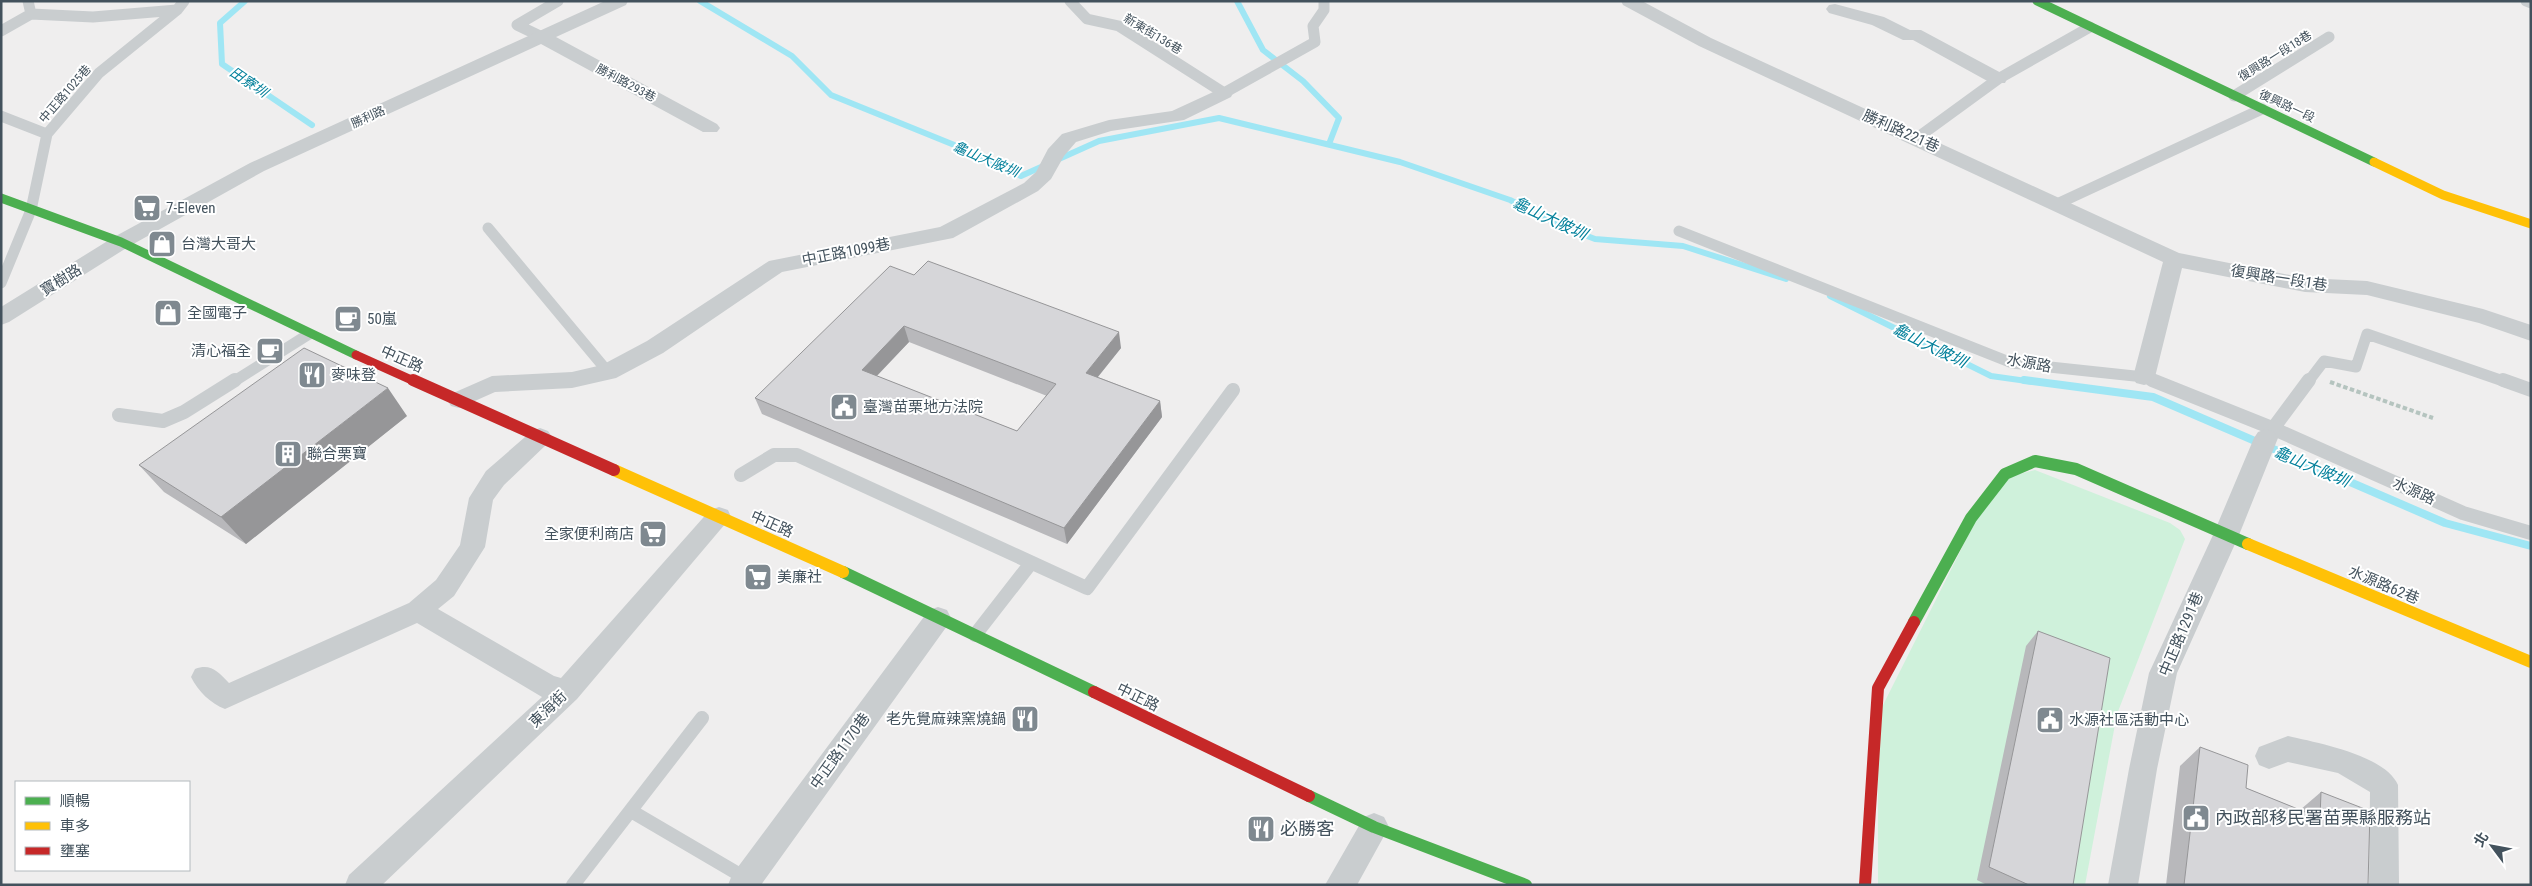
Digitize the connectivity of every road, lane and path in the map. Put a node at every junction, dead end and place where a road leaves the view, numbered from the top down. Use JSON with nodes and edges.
{"nodes":[{"id":1,"x":28,"y":1,"type":"edge"},
{"id":2,"x":558,"y":1,"type":"edge"},
{"id":3,"x":620,"y":1,"type":"edge"},
{"id":4,"x":1070,"y":1,"type":"edge"},
{"id":5,"x":1324,"y":1,"type":"edge"},
{"id":6,"x":1629,"y":1,"type":"edge"},
{"id":7,"x":2037,"y":1,"type":"edge"},
{"id":8,"x":2526,"y":1,"type":"edge"},
{"id":9,"x":2531,"y":3,"type":"edge"},
{"id":10,"x":180,"y":5,"type":"edge"},
{"id":11,"x":1835,"y":9,"type":"dead end"},
{"id":12,"x":31,"y":14,"type":"junction"},
{"id":13,"x":2090,"y":27,"type":"junction"},
{"id":14,"x":1,"y":31,"type":"edge"},
{"id":15,"x":2329,"y":36,"type":"dead end"},
{"id":16,"x":542,"y":37,"type":"junction"},
{"id":17,"x":1998,"y":79,"type":"junction"},
{"id":18,"x":1224,"y":93,"type":"junction"},
{"id":19,"x":2234,"y":96,"type":"junction"},
{"id":20,"x":2262,"y":109,"type":"junction"},
{"id":21,"x":1,"y":116,"type":"edge"},
{"id":22,"x":710,"y":128,"type":"dead end"},
{"id":23,"x":47,"y":134,"type":"junction"},
{"id":24,"x":1917,"y":138,"type":"junction"},
{"id":25,"x":1,"y":198,"type":"edge"},
{"id":26,"x":2057,"y":204,"type":"junction"},
{"id":27,"x":31,"y":210,"type":"junction"},
{"id":28,"x":2531,"y":224,"type":"edge"},
{"id":29,"x":488,"y":228,"type":"dead end"},
{"id":30,"x":1679,"y":231,"type":"dead end"},
{"id":31,"x":121,"y":242,"type":"junction"},
{"id":32,"x":2174,"y":259,"type":"junction"},
{"id":33,"x":1,"y":283,"type":"edge"},
{"id":34,"x":1,"y":317,"type":"edge"},
{"id":35,"x":2531,"y":333,"type":"edge"},
{"id":36,"x":310,"y":334,"type":"junction"},
{"id":37,"x":608,"y":372,"type":"junction"},
{"id":38,"x":2312,"y":376,"type":"junction"},
{"id":39,"x":2144,"y":377,"type":"junction"},
{"id":40,"x":1233,"y":390,"type":"dead end"},
{"id":41,"x":2531,"y":390,"type":"edge"},
{"id":42,"x":458,"y":400,"type":"junction"},
{"id":43,"x":119,"y":415,"type":"dead end"},
{"id":44,"x":2433,"y":418,"type":"dead end"},
{"id":45,"x":540,"y":437,"type":"junction"},
{"id":46,"x":2266,"y":440,"type":"junction"},
{"id":47,"x":741,"y":475,"type":"dead end"},
{"id":48,"x":719,"y":517,"type":"junction"},
{"id":49,"x":2531,"y":533,"type":"edge"},
{"id":50,"x":2226,"y":535,"type":"junction"},
{"id":51,"x":1031,"y":563,"type":"junction"},
{"id":52,"x":418,"y":611,"type":"junction"},
{"id":53,"x":938,"y":618,"type":"junction"},
{"id":54,"x":975,"y":635,"type":"junction"},
{"id":55,"x":2531,"y":662,"type":"edge"},
{"id":56,"x":205,"y":676,"type":"dead end"},
{"id":57,"x":567,"y":691,"type":"junction"},
{"id":58,"x":702,"y":718,"type":"dead end"},
{"id":59,"x":2269,"y":756,"type":"dead end"},
{"id":60,"x":631,"y":811,"type":"junction"},
{"id":61,"x":1374,"y":827,"type":"junction"},
{"id":62,"x":369,"y":882,"type":"edge"},
{"id":63,"x":745,"y":882,"type":"edge"},
{"id":64,"x":573,"y":885,"type":"edge"},
{"id":65,"x":1340,"y":885,"type":"edge"},
{"id":66,"x":1526,"y":885,"type":"edge"},
{"id":67,"x":1865,"y":885,"type":"edge"},
{"id":68,"x":2123,"y":885,"type":"edge"},
{"id":69,"x":2384,"y":885,"type":"edge"}],
"edges":[{"from":1,"to":12,"type":"lane"},
{"from":2,"to":16,"type":"lane"},
{"from":3,"to":16,"type":"street","name":"勝利路"},
{"from":4,"to":18,"type":"lane","name":"新東街136巷"},
{"from":5,"to":18,"type":"lane"},
{"from":6,"to":24,"type":"street","name":"勝利路221巷"},
{"from":7,"to":13,"type":"street","name":"復興路一段"},
{"from":8,"to":9,"type":"lane"},
{"from":10,"to":12,"type":"lane"},
{"from":10,"to":23,"type":"lane","name":"中正路1025巷"},
{"from":11,"to":17,"type":"street"},
{"from":12,"to":14,"type":"lane"},
{"from":13,"to":17,"type":"lane"},
{"from":13,"to":19,"type":"street","name":"復興路一段"},
{"from":15,"to":19,"type":"lane","name":"復興路一段18巷"},
{"from":16,"to":22,"type":"street","name":"勝利路293巷"},
{"from":16,"to":31,"type":"street","name":"勝利路"},
{"from":17,"to":24,"type":"lane"},
{"from":18,"to":37,"type":"street","name":"中正路1099巷"},
{"from":19,"to":20,"type":"street","name":"復興路一段"},
{"from":20,"to":26,"type":"lane"},
{"from":20,"to":28,"type":"street","name":"復興路一段"},
{"from":21,"to":23,"type":"lane"},
{"from":23,"to":27,"type":"lane","name":"中正路1025巷"},
{"from":24,"to":26,"type":"street","name":"勝利路221巷"},
{"from":25,"to":27,"type":"street","name":"中正路"},
{"from":26,"to":32,"type":"street","name":"勝利路221巷"},
{"from":27,"to":31,"type":"street","name":"中正路"},
{"from":27,"to":33,"type":"lane","name":"中正路1025巷"},
{"from":29,"to":37,"type":"lane"},
{"from":30,"to":39,"type":"lane","name":"水源路"},
{"from":31,"to":34,"type":"street","name":"寶樹路"},
{"from":31,"to":36,"type":"street","name":"中正路"},
{"from":32,"to":35,"type":"street","name":"復興路一段1巷"},
{"from":32,"to":39,"type":"street"},
{"from":36,"to":42,"type":"street","name":"中正路"},
{"from":36,"to":43,"type":"lane"},
{"from":37,"to":42,"type":"street","name":"中正路1099巷"},
{"from":38,"to":41,"type":"lane"},
{"from":38,"to":44,"type":"path"},
{"from":38,"to":46,"type":"lane"},
{"from":39,"to":46,"type":"lane","name":"水源路"},
{"from":40,"to":51,"type":"lane"},
{"from":42,"to":45,"type":"street","name":"中正路"},
{"from":45,"to":48,"type":"street","name":"中正路"},
{"from":45,"to":52,"type":"street"},
{"from":46,"to":49,"type":"lane","name":"水源路"},
{"from":46,"to":50,"type":"street"},
{"from":47,"to":51,"type":"lane"},
{"from":48,"to":53,"type":"street","name":"中正路"},
{"from":48,"to":57,"type":"street","name":"東海街"},
{"from":50,"to":55,"type":"street","name":"水源路62巷"},
{"from":50,"to":67,"type":"street","name":"水源路62巷"},
{"from":50,"to":68,"type":"street","name":"中正路1291巷"},
{"from":51,"to":54,"type":"lane"},
{"from":52,"to":56,"type":"street"},
{"from":52,"to":57,"type":"street"},
{"from":53,"to":54,"type":"street","name":"中正路"},
{"from":53,"to":63,"type":"street","name":"中正路1170巷"},
{"from":54,"to":61,"type":"street","name":"中正路"},
{"from":57,"to":62,"type":"street","name":"東海街"},
{"from":58,"to":60,"type":"lane"},
{"from":59,"to":69,"type":"street"},
{"from":60,"to":63,"type":"lane"},
{"from":60,"to":64,"type":"lane"},
{"from":61,"to":65,"type":"street"},
{"from":61,"to":66,"type":"street","name":"中正路"}]}
